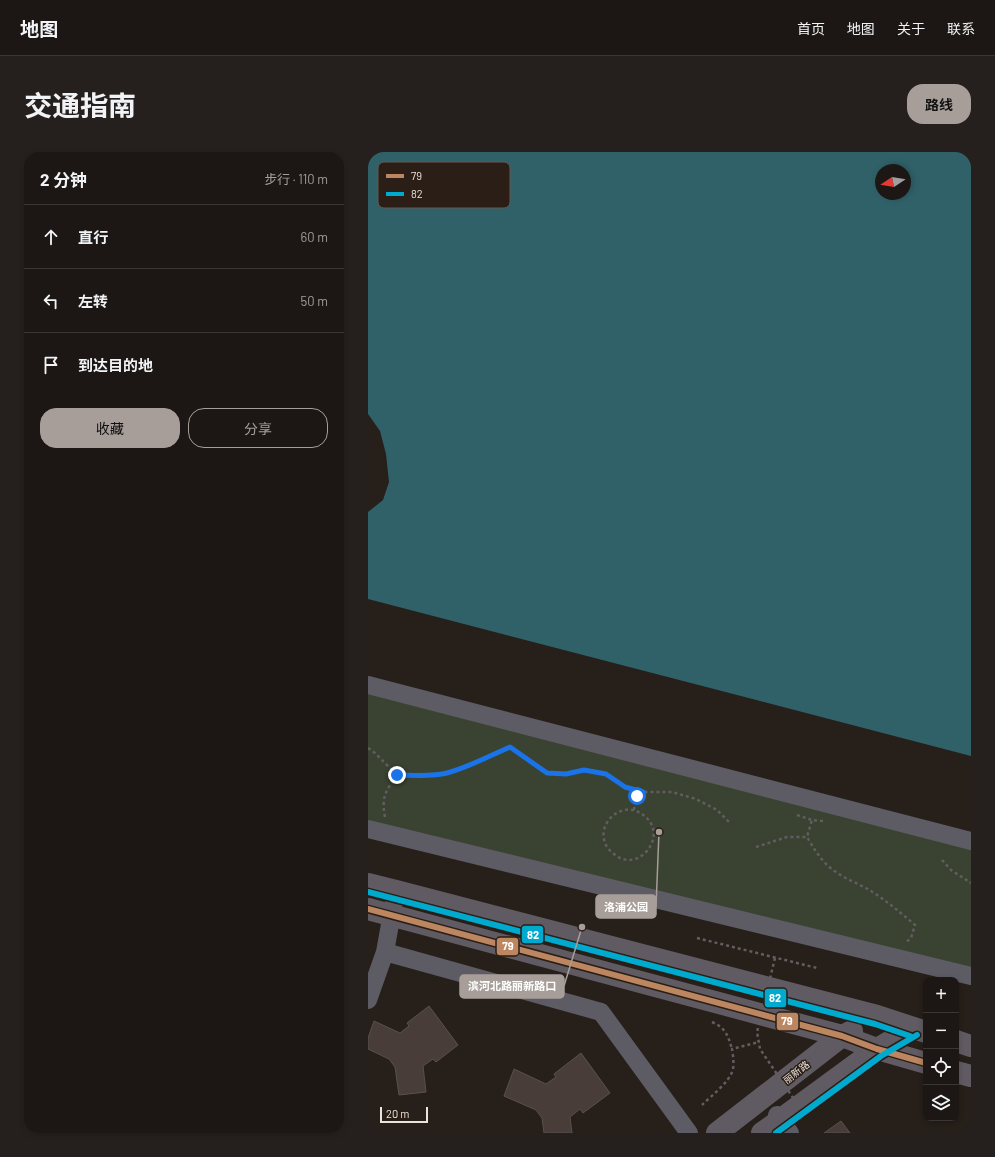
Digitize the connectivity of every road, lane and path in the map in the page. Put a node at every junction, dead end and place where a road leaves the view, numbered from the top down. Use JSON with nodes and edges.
{"nodes":[{"id":1,"x":368,"y":685,"type":"edge"},
{"id":2,"x":368,"y":748,"type":"edge"},
{"id":3,"x":397,"y":775,"type":"junction"},
{"id":4,"x":643,"y":792,"type":"junction"},
{"id":5,"x":840,"y":807,"type":"junction"},
{"id":6,"x":634,"y":810,"type":"junction"},
{"id":7,"x":730,"y":823,"type":"dead end"},
{"id":8,"x":368,"y":829,"type":"edge"},
{"id":9,"x":394,"y":835,"type":"junction"},
{"id":10,"x":807,"y":837,"type":"junction"},
{"id":11,"x":971,"y":840,"type":"edge"},
{"id":12,"x":756,"y":846,"type":"dead end"},
{"id":13,"x":942,"y":860,"type":"dead end"},
{"id":14,"x":971,"y":883,"type":"edge"},
{"id":15,"x":368,"y":884,"type":"edge"},
{"id":16,"x":396,"y":891,"type":"junction"},
{"id":17,"x":368,"y":909,"type":"edge"},
{"id":18,"x":392,"y":915,"type":"junction"},
{"id":19,"x":697,"y":938,"type":"dead end"},
{"id":20,"x":385,"y":952,"type":"junction"},
{"id":21,"x":887,"y":956,"type":"junction"},
{"id":22,"x":775,"y":958,"type":"junction"},
{"id":23,"x":817,"y":968,"type":"dead end"},
{"id":24,"x":971,"y":976,"type":"edge"},
{"id":25,"x":368,"y":1000,"type":"edge"},
{"id":26,"x":877,"y":1016,"type":"junction"},
{"id":27,"x":710,"y":1022,"type":"dead end"},
{"id":28,"x":920,"y":1030,"type":"edge"},
{"id":29,"x":842,"y":1036,"type":"junction"},
{"id":30,"x":758,"y":1042,"type":"junction"},
{"id":31,"x":959,"y":1043,"type":"edge"},
{"id":32,"x":971,"y":1046,"type":"edge"},
{"id":33,"x":732,"y":1049,"type":"junction"},
{"id":34,"x":878,"y":1049,"type":"junction"},
{"id":35,"x":923,"y":1062,"type":"edge"},
{"id":36,"x":959,"y":1073,"type":"edge"},
{"id":37,"x":971,"y":1076,"type":"edge"},
{"id":38,"x":702,"y":1105,"type":"dead end"},
{"id":39,"x":804,"y":1114,"type":"dead end"},
{"id":40,"x":783,"y":1123,"type":"edge"},
{"id":41,"x":688,"y":1133,"type":"edge"},
{"id":42,"x":717,"y":1133,"type":"edge"},
{"id":43,"x":762,"y":1133,"type":"edge"}],
"edges":[{"from":1,"to":5,"type":"street"},
{"from":2,"to":3,"type":"path"},
{"from":3,"to":4,"type":"path"},
{"from":3,"to":9,"type":"path"},
{"from":4,"to":6,"type":"path"},
{"from":4,"to":7,"type":"path"},
{"from":5,"to":10,"type":"path"},
{"from":5,"to":11,"type":"street"},
{"from":6,"to":6,"type":"path"},
{"from":8,"to":9,"type":"street"},
{"from":9,"to":21,"type":"street"},
{"from":10,"to":12,"type":"path"},
{"from":10,"to":21,"type":"path"},
{"from":13,"to":14,"type":"path"},
{"from":15,"to":16,"type":"main road"},
{"from":16,"to":18,"type":"street"},
{"from":16,"to":26,"type":"main road"},
{"from":17,"to":18,"type":"main road"},
{"from":18,"to":20,"type":"street"},
{"from":18,"to":29,"type":"main road"},
{"from":19,"to":22,"type":"path"},
{"from":20,"to":25,"type":"street"},
{"from":20,"to":41,"type":"street"},
{"from":21,"to":24,"type":"street"},
{"from":22,"to":23,"type":"path"},
{"from":22,"to":30,"type":"path","bridge":true},
{"from":26,"to":28,"type":"main road"},
{"from":26,"to":29,"type":"main road","name":"丽新路"},
{"from":27,"to":33,"type":"path"},
{"from":28,"to":34,"type":"main road"},
{"from":29,"to":34,"type":"main road"},
{"from":29,"to":42,"type":"main road","name":"丽新路"},
{"from":30,"to":33,"type":"path"},
{"from":30,"to":39,"type":"path","bridge":true},
{"from":31,"to":32,"type":"main road"},
{"from":33,"to":38,"type":"path"},
{"from":34,"to":35,"type":"main road"},
{"from":34,"to":40,"type":"main road"},
{"from":36,"to":37,"type":"main road"},
{"from":40,"to":43,"type":"main road"}]}
